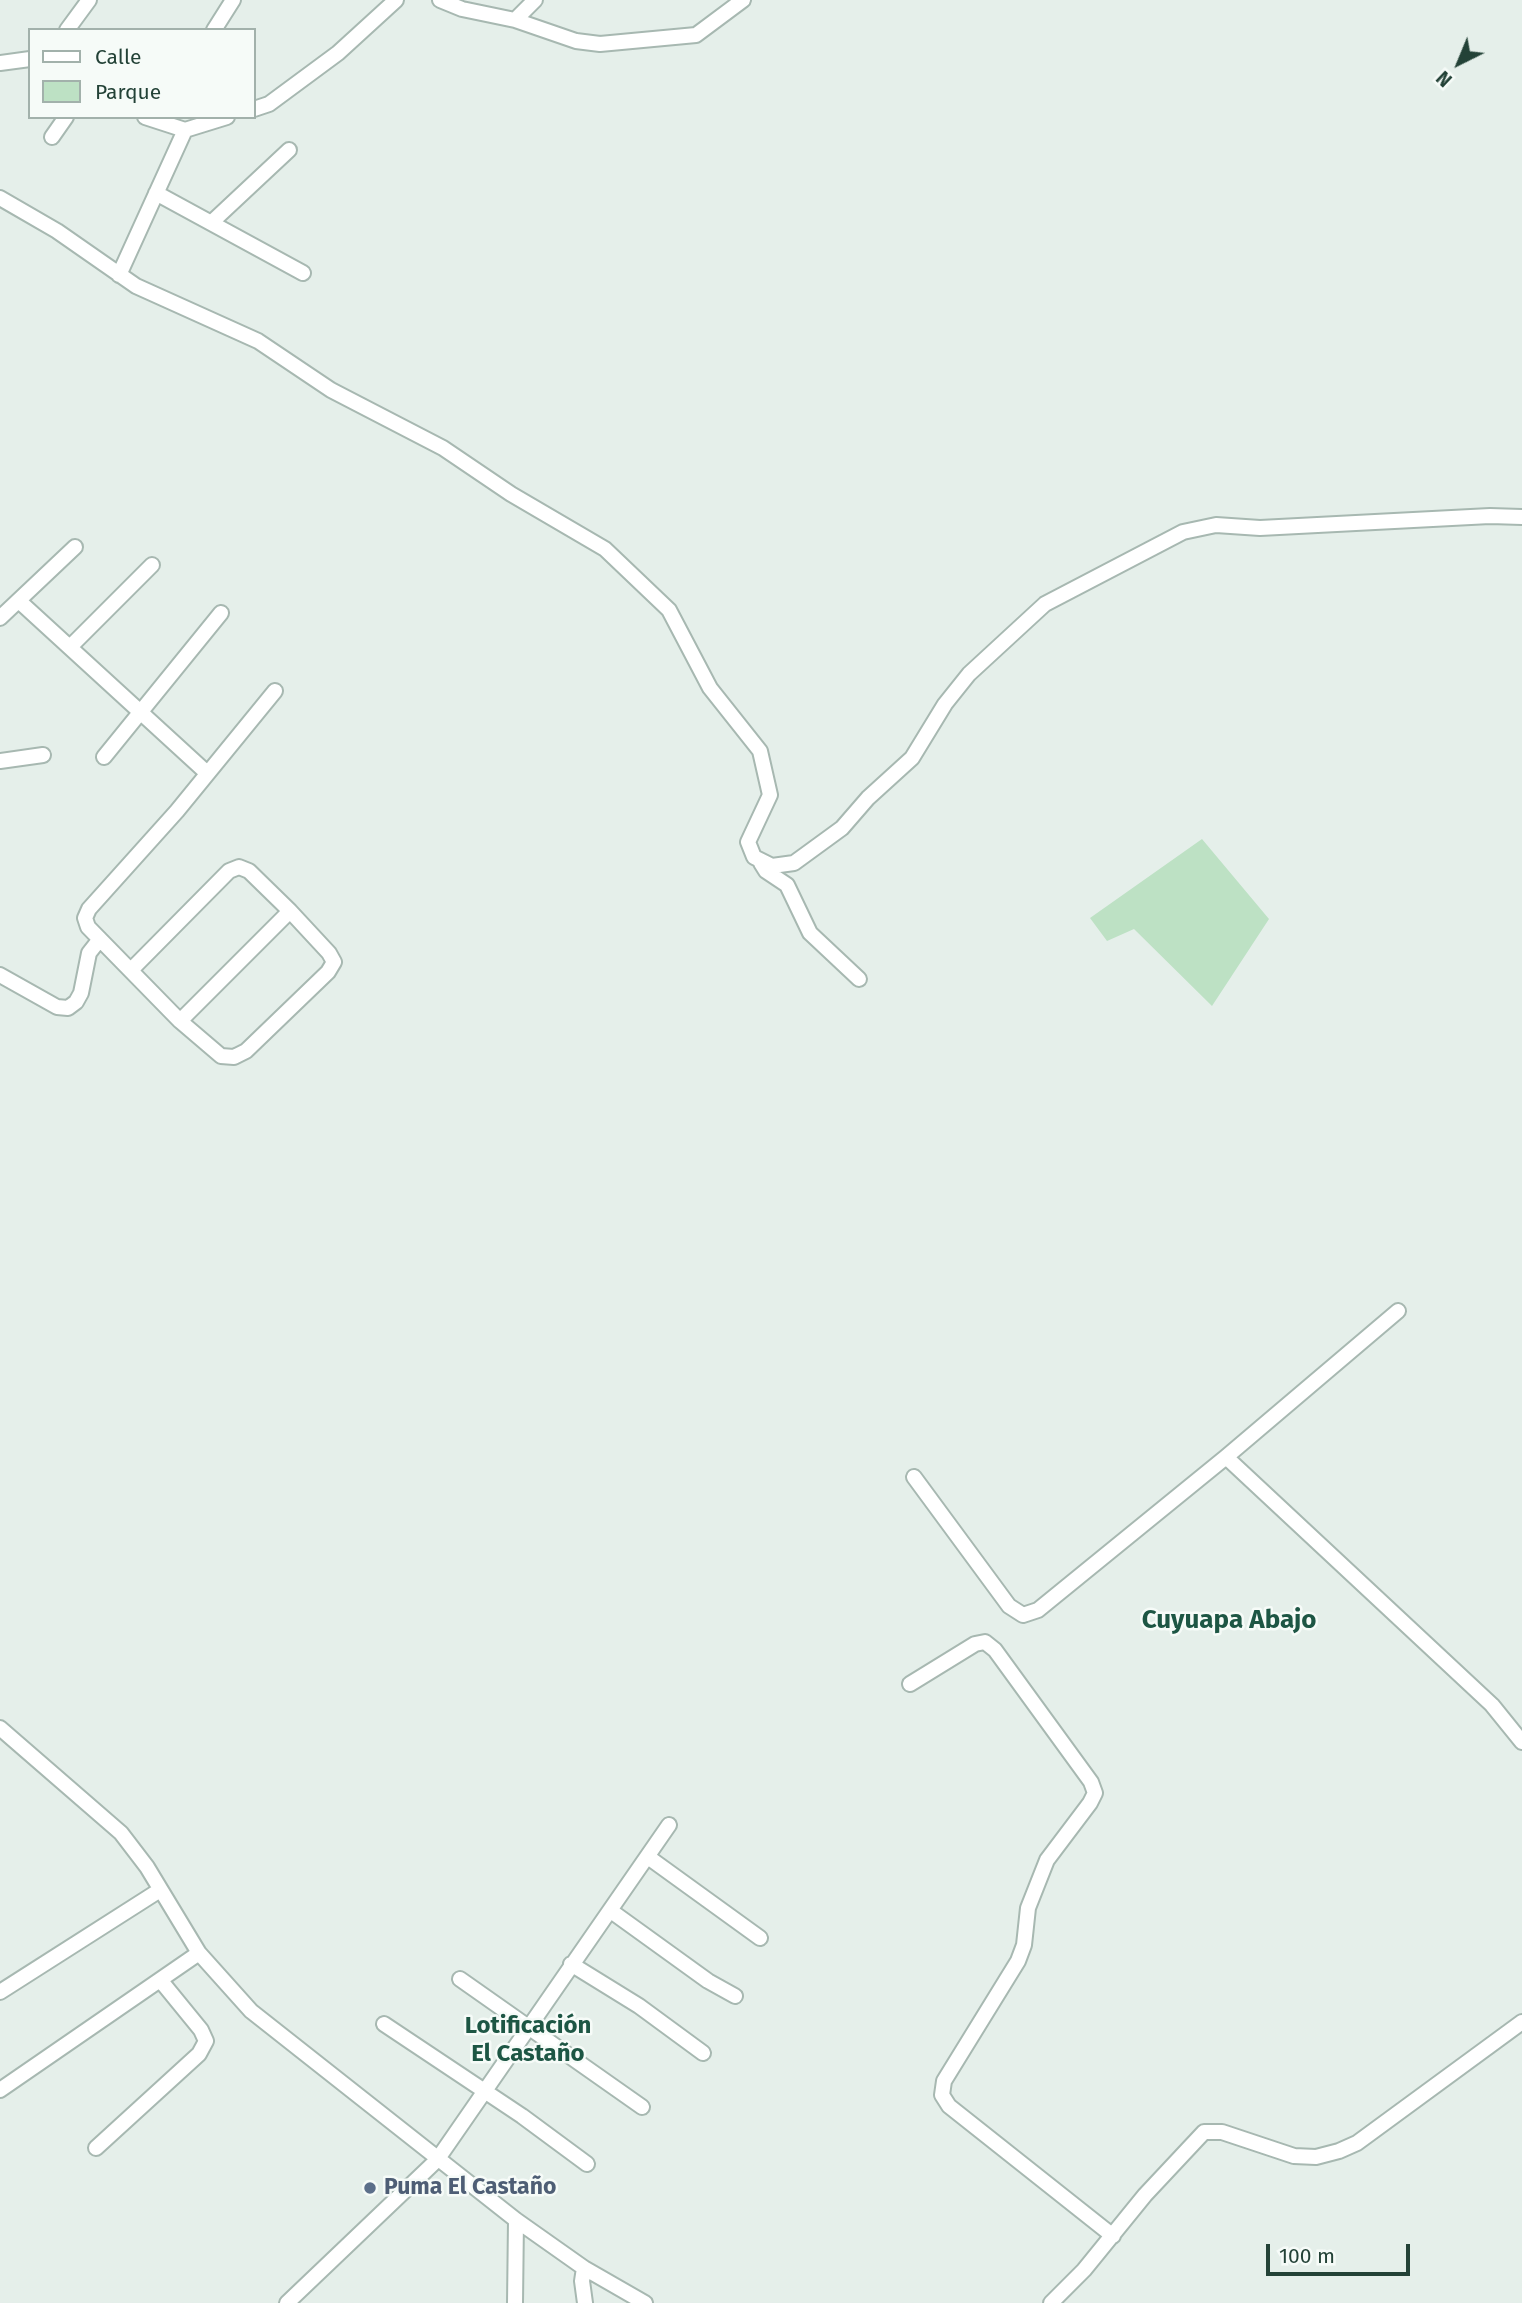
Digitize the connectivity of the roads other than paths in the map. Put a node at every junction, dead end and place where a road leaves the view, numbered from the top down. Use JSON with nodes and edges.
{"nodes":[{"id":1,"x":89,"y":0,"type":"edge"},
{"id":2,"x":233,"y":0,"type":"edge"},
{"id":3,"x":396,"y":0,"type":"edge"},
{"id":4,"x":440,"y":0,"type":"edge"},
{"id":5,"x":535,"y":0,"type":"edge"},
{"id":6,"x":743,"y":0,"type":"edge"},
{"id":7,"x":516,"y":20,"type":"junction"},
{"id":8,"x":68,"y":28,"type":"edge"},
{"id":9,"x":215,"y":28,"type":"edge"},
{"id":10,"x":28,"y":59,"type":"edge"},
{"id":11,"x":0,"y":63,"type":"edge"},
{"id":12,"x":256,"y":108,"type":"edge"},
{"id":13,"x":64,"y":119,"type":"edge"},
{"id":14,"x":153,"y":119,"type":"edge"},
{"id":15,"x":221,"y":119,"type":"edge"},
{"id":16,"x":185,"y":130,"type":"junction"},
{"id":17,"x":51,"y":137,"type":"dead end"},
{"id":18,"x":289,"y":150,"type":"dead end"},
{"id":19,"x":156,"y":193,"type":"junction"},
{"id":20,"x":0,"y":198,"type":"edge"},
{"id":21,"x":212,"y":222,"type":"junction"},
{"id":22,"x":303,"y":273,"type":"dead end"},
{"id":23,"x":119,"y":275,"type":"junction"},
{"id":24,"x":1522,"y":517,"type":"edge"},
{"id":25,"x":75,"y":547,"type":"dead end"},
{"id":26,"x":152,"y":565,"type":"dead end"},
{"id":27,"x":19,"y":601,"type":"junction"},
{"id":28,"x":221,"y":613,"type":"dead end"},
{"id":29,"x":0,"y":618,"type":"edge"},
{"id":30,"x":70,"y":647,"type":"junction"},
{"id":31,"x":275,"y":691,"type":"dead end"},
{"id":32,"x":141,"y":712,"type":"junction"},
{"id":33,"x":43,"y":755,"type":"dead end"},
{"id":34,"x":104,"y":757,"type":"dead end"},
{"id":35,"x":0,"y":761,"type":"edge"},
{"id":36,"x":207,"y":773,"type":"junction"},
{"id":37,"x":760,"y":862,"type":"junction"},
{"id":38,"x":290,"y":911,"type":"junction"},
{"id":39,"x":100,"y":939,"type":"junction"},
{"id":40,"x":131,"y":970,"type":"junction"},
{"id":41,"x":0,"y":975,"type":"edge"},
{"id":42,"x":859,"y":979,"type":"dead end"},
{"id":43,"x":180,"y":1021,"type":"junction"},
{"id":44,"x":1398,"y":1311,"type":"dead end"},
{"id":45,"x":1226,"y":1457,"type":"junction"},
{"id":46,"x":914,"y":1477,"type":"dead end"},
{"id":47,"x":910,"y":1684,"type":"dead end"},
{"id":48,"x":0,"y":1728,"type":"edge"},
{"id":49,"x":1522,"y":1742,"type":"edge"},
{"id":50,"x":669,"y":1825,"type":"dead end"},
{"id":51,"x":648,"y":1857,"type":"junction"},
{"id":52,"x":160,"y":1889,"type":"junction"},
{"id":53,"x":611,"y":1911,"type":"junction"},
{"id":54,"x":760,"y":1938,"type":"dead end"},
{"id":55,"x":199,"y":1954,"type":"junction"},
{"id":56,"x":571,"y":1964,"type":"junction"},
{"id":57,"x":460,"y":1979,"type":"dead end"},
{"id":58,"x":161,"y":1981,"type":"junction"},
{"id":59,"x":0,"y":1992,"type":"edge"},
{"id":60,"x":735,"y":1996,"type":"dead end"},
{"id":61,"x":1522,"y":2022,"type":"edge"},
{"id":62,"x":384,"y":2024,"type":"dead end"},
{"id":63,"x":528,"y":2027,"type":"junction"},
{"id":64,"x":703,"y":2053,"type":"dead end"},
{"id":65,"x":0,"y":2090,"type":"edge"},
{"id":66,"x":486,"y":2092,"type":"junction"},
{"id":67,"x":642,"y":2108,"type":"dead end"},
{"id":68,"x":96,"y":2148,"type":"dead end"},
{"id":69,"x":437,"y":2160,"type":"junction"},
{"id":70,"x":587,"y":2164,"type":"dead end"},
{"id":71,"x":516,"y":2220,"type":"junction"},
{"id":72,"x":1113,"y":2236,"type":"junction"},
{"id":73,"x":584,"y":2268,"type":"junction"},
{"id":74,"x":287,"y":2303,"type":"edge"},
{"id":75,"x":515,"y":2303,"type":"edge"},
{"id":76,"x":585,"y":2303,"type":"edge"},
{"id":77,"x":645,"y":2303,"type":"edge"},
{"id":78,"x":1051,"y":2303,"type":"edge"}],
"edges":[{"from":1,"to":8,"type":"street"},
{"from":2,"to":9,"type":"street"},
{"from":3,"to":12,"type":"street"},
{"from":4,"to":7,"type":"street"},
{"from":5,"to":7,"type":"street"},
{"from":6,"to":7,"type":"street"},
{"from":10,"to":11,"type":"street"},
{"from":13,"to":17,"type":"street"},
{"from":14,"to":16,"type":"street"},
{"from":15,"to":16,"type":"street"},
{"from":16,"to":19,"type":"street"},
{"from":18,"to":21,"type":"street"},
{"from":19,"to":21,"type":"street"},
{"from":19,"to":23,"type":"street"},
{"from":20,"to":23,"type":"street"},
{"from":21,"to":22,"type":"street"},
{"from":23,"to":37,"type":"street"},
{"from":24,"to":37,"type":"street"},
{"from":25,"to":27,"type":"street"},
{"from":26,"to":30,"type":"street"},
{"from":27,"to":29,"type":"street"},
{"from":27,"to":30,"type":"street"},
{"from":28,"to":32,"type":"street"},
{"from":30,"to":32,"type":"street"},
{"from":31,"to":36,"type":"street"},
{"from":32,"to":34,"type":"street"},
{"from":32,"to":36,"type":"street"},
{"from":33,"to":35,"type":"street"},
{"from":36,"to":39,"type":"street"},
{"from":37,"to":42,"type":"street"},
{"from":38,"to":40,"type":"street"},
{"from":38,"to":43,"type":"street"},
{"from":38,"to":43,"type":"street"},
{"from":39,"to":40,"type":"street"},
{"from":39,"to":41,"type":"street"},
{"from":40,"to":43,"type":"street"},
{"from":44,"to":45,"type":"street"},
{"from":45,"to":46,"type":"street"},
{"from":45,"to":49,"type":"street"},
{"from":47,"to":72,"type":"street"},
{"from":48,"to":52,"type":"street"},
{"from":50,"to":51,"type":"street"},
{"from":51,"to":53,"type":"street"},
{"from":51,"to":54,"type":"street"},
{"from":52,"to":55,"type":"street"},
{"from":52,"to":59,"type":"street"},
{"from":53,"to":56,"type":"street"},
{"from":53,"to":60,"type":"street"},
{"from":55,"to":58,"type":"street"},
{"from":55,"to":69,"type":"street"},
{"from":56,"to":63,"type":"street"},
{"from":56,"to":64,"type":"street"},
{"from":57,"to":63,"type":"street"},
{"from":58,"to":65,"type":"street"},
{"from":58,"to":68,"type":"street"},
{"from":61,"to":72,"type":"street"},
{"from":62,"to":66,"type":"street"},
{"from":63,"to":66,"type":"street"},
{"from":63,"to":67,"type":"street"},
{"from":66,"to":69,"type":"street"},
{"from":66,"to":70,"type":"street"},
{"from":69,"to":71,"type":"street"},
{"from":69,"to":74,"type":"street"},
{"from":71,"to":73,"type":"street"},
{"from":71,"to":75,"type":"street"},
{"from":72,"to":78,"type":"street"},
{"from":73,"to":76,"type":"street"},
{"from":73,"to":77,"type":"street"}]}
